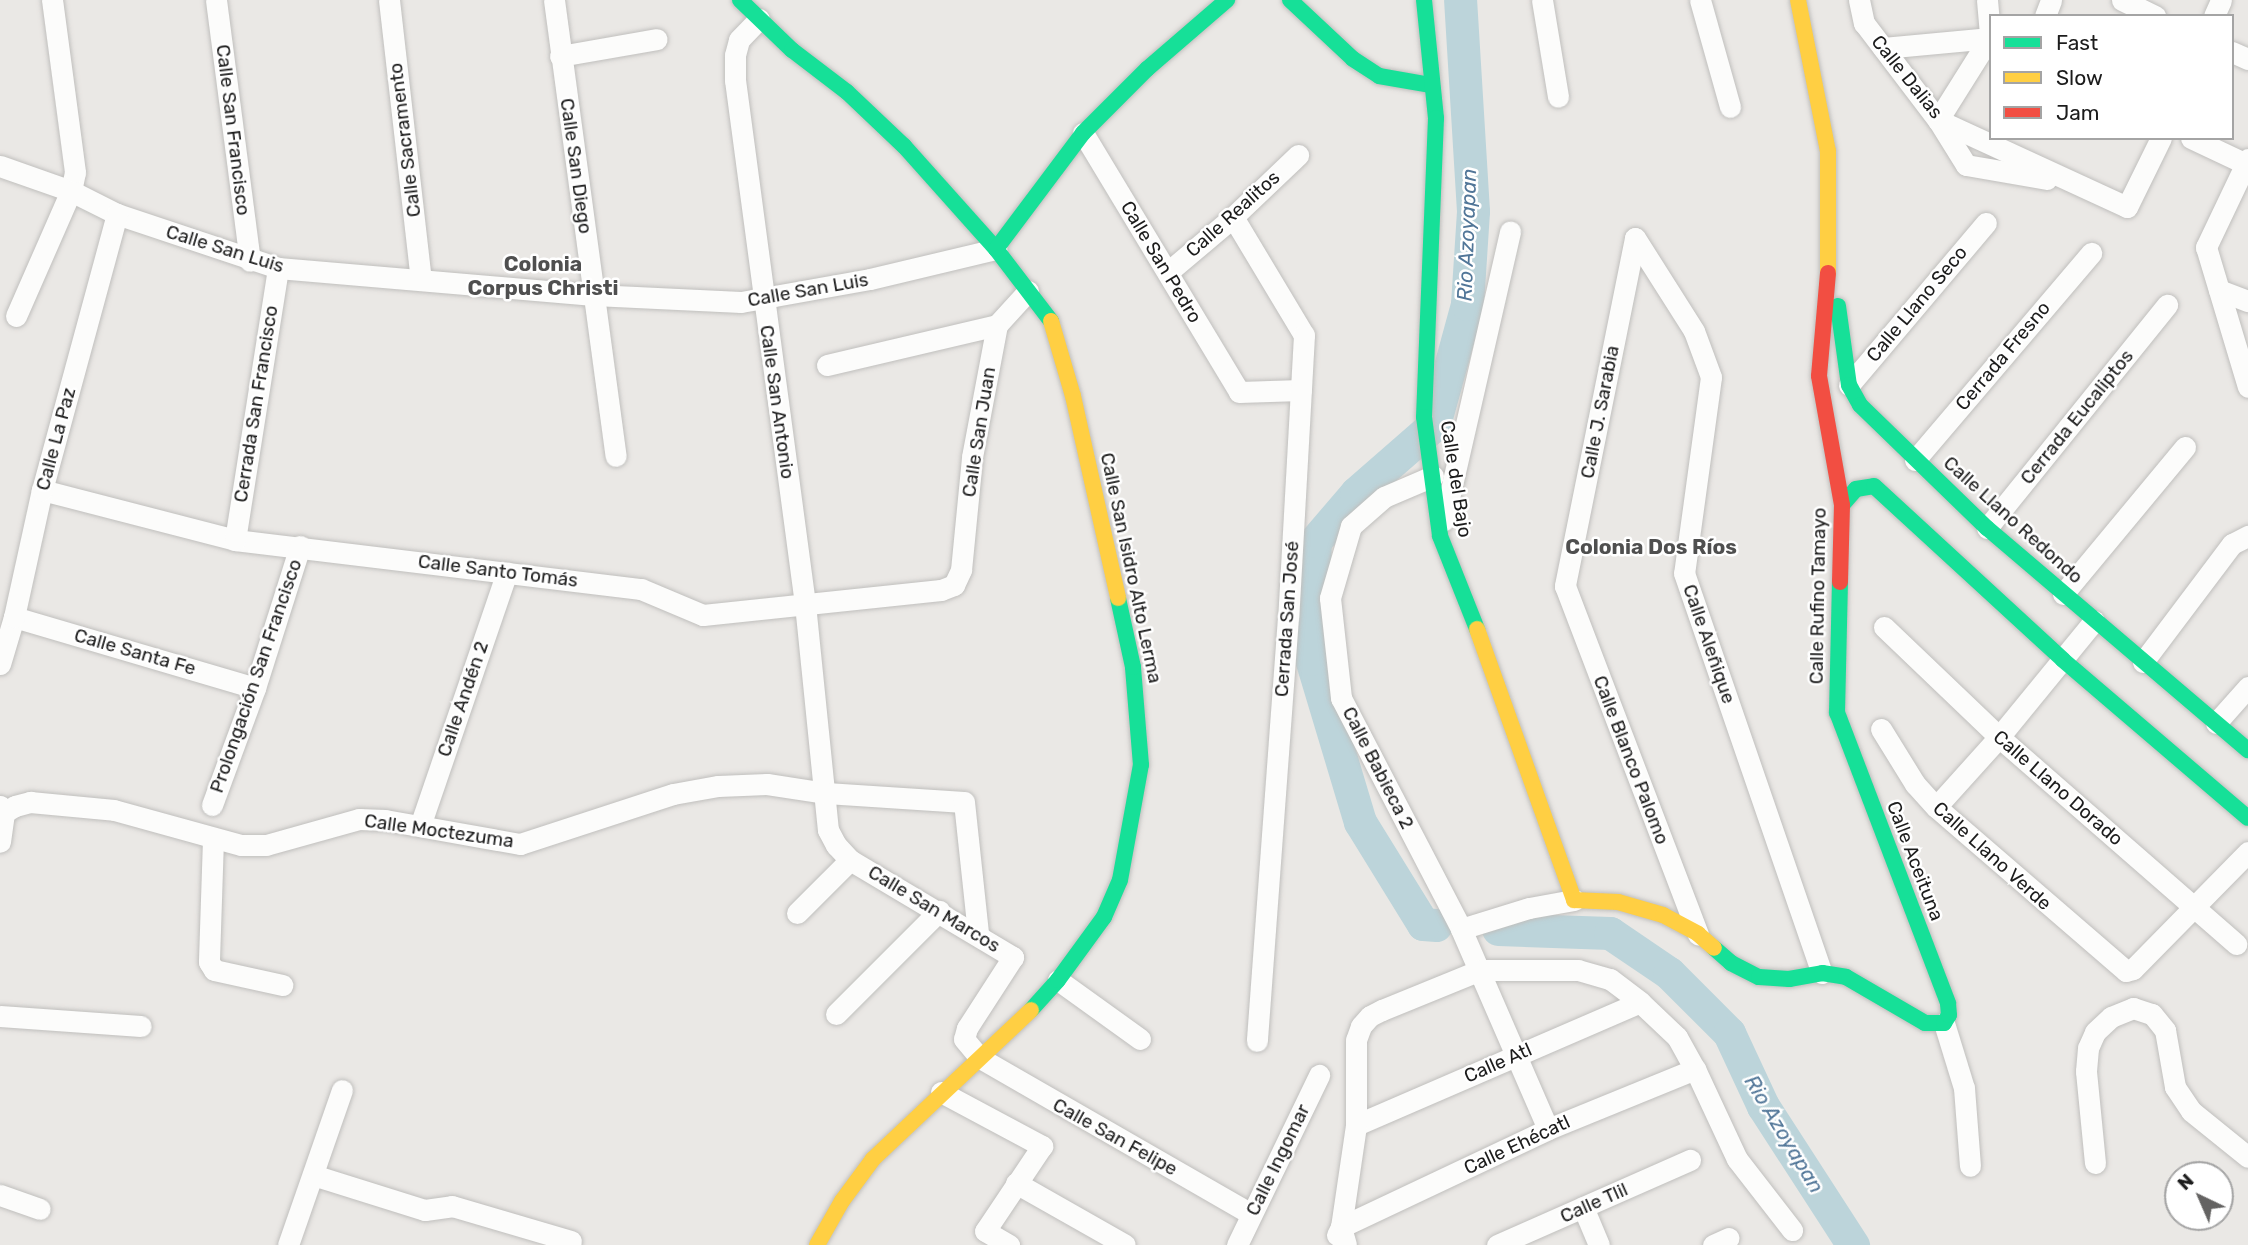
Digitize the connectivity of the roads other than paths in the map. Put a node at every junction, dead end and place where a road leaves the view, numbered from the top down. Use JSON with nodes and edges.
{"nodes":[{"id":1,"x":52,"y":0,"type":"edge"},
{"id":2,"x":216,"y":0,"type":"edge"},
{"id":3,"x":389,"y":0,"type":"edge"},
{"id":4,"x":554,"y":0,"type":"edge"},
{"id":5,"x":740,"y":0,"type":"edge"},
{"id":6,"x":1227,"y":0,"type":"edge"},
{"id":7,"x":1290,"y":0,"type":"edge"},
{"id":8,"x":1424,"y":0,"type":"edge"},
{"id":9,"x":1542,"y":0,"type":"edge"},
{"id":10,"x":1700,"y":0,"type":"edge"},
{"id":11,"x":1798,"y":0,"type":"edge"},
{"id":12,"x":1860,"y":0,"type":"edge"},
{"id":13,"x":1987,"y":0,"type":"edge"},
{"id":14,"x":2122,"y":0,"type":"edge"},
{"id":15,"x":2151,"y":14,"type":"edge"},
{"id":16,"x":1989,"y":18,"type":"edge"},
{"id":17,"x":758,"y":19,"type":"junction"},
{"id":18,"x":1989,"y":37,"type":"edge"},
{"id":19,"x":657,"y":39,"type":"dead end"},
{"id":20,"x":1989,"y":40,"type":"edge"},
{"id":21,"x":1883,"y":48,"type":"junction"},
{"id":22,"x":560,"y":56,"type":"junction"},
{"id":23,"x":1431,"y":85,"type":"junction"},
{"id":24,"x":1558,"y":97,"type":"dead end"},
{"id":25,"x":1730,"y":107,"type":"dead end"},
{"id":26,"x":1938,"y":120,"type":"junction"},
{"id":27,"x":1083,"y":133,"type":"junction"},
{"id":28,"x":2160,"y":140,"type":"edge"},
{"id":29,"x":2196,"y":140,"type":"edge"},
{"id":30,"x":1298,"y":155,"type":"dead end"},
{"id":31,"x":2247,"y":161,"type":"edge"},
{"id":32,"x":0,"y":166,"type":"edge"},
{"id":33,"x":2079,"y":185,"type":"junction"},
{"id":34,"x":71,"y":191,"type":"junction"},
{"id":35,"x":117,"y":214,"type":"junction"},
{"id":36,"x":1233,"y":217,"type":"junction"},
{"id":37,"x":1986,"y":223,"type":"dead end"},
{"id":38,"x":1510,"y":231,"type":"dead end"},
{"id":39,"x":1635,"y":238,"type":"joint"},
{"id":40,"x":996,"y":249,"type":"junction"},
{"id":41,"x":2091,"y":253,"type":"dead end"},
{"id":42,"x":250,"y":261,"type":"junction"},
{"id":43,"x":278,"y":268,"type":"junction"},
{"id":44,"x":1828,"y":271,"type":"junction"},
{"id":45,"x":1168,"y":272,"type":"junction"},
{"id":46,"x":421,"y":279,"type":"junction"},
{"id":47,"x":2219,"y":290,"type":"junction"},
{"id":48,"x":1028,"y":291,"type":"junction"},
{"id":49,"x":594,"y":295,"type":"junction"},
{"id":50,"x":763,"y":298,"type":"junction"},
{"id":51,"x":2248,"y":301,"type":"edge"},
{"id":52,"x":2167,"y":305,"type":"dead end"},
{"id":53,"x":16,"y":316,"type":"dead end"},
{"id":54,"x":997,"y":325,"type":"junction"},
{"id":55,"x":2245,"y":354,"type":"edge"},
{"id":56,"x":827,"y":365,"type":"dead end"},
{"id":57,"x":1849,"y":385,"type":"junction"},
{"id":58,"x":2248,"y":387,"type":"edge"},
{"id":59,"x":1301,"y":390,"type":"junction"},
{"id":60,"x":2185,"y":447,"type":"dead end"},
{"id":61,"x":616,"y":456,"type":"dead end"},
{"id":62,"x":1915,"y":460,"type":"junction"},
{"id":63,"x":1432,"y":468,"type":"junction"},
{"id":64,"x":42,"y":490,"type":"junction"},
{"id":65,"x":1842,"y":505,"type":"junction"},
{"id":66,"x":1987,"y":528,"type":"junction"},
{"id":67,"x":1440,"y":536,"type":"junction"},
{"id":68,"x":2248,"y":536,"type":"edge"},
{"id":69,"x":235,"y":540,"type":"junction"},
{"id":70,"x":300,"y":546,"type":"junction"},
{"id":71,"x":507,"y":572,"type":"junction"},
{"id":72,"x":954,"y":585,"type":"joint"},
{"id":73,"x":1565,"y":586,"type":"joint"},
{"id":74,"x":2063,"y":594,"type":"junction"},
{"id":75,"x":805,"y":604,"type":"junction"},
{"id":76,"x":14,"y":617,"type":"junction"},
{"id":77,"x":2094,"y":621,"type":"junction"},
{"id":78,"x":1884,"y":627,"type":"dead end"},
{"id":79,"x":2063,"y":660,"type":"junction"},
{"id":80,"x":2143,"y":662,"type":"junction"},
{"id":81,"x":0,"y":664,"type":"edge"},
{"id":82,"x":2248,"y":687,"type":"edge"},
{"id":83,"x":255,"y":688,"type":"junction"},
{"id":84,"x":1837,"y":713,"type":"joint"},
{"id":85,"x":2216,"y":723,"type":"junction"},
{"id":86,"x":1881,"y":729,"type":"dead end"},
{"id":87,"x":1999,"y":737,"type":"junction"},
{"id":88,"x":2248,"y":750,"type":"edge"},
{"id":89,"x":826,"y":793,"type":"junction"},
{"id":90,"x":212,"y":805,"type":"dead end"},
{"id":91,"x":1936,"y":807,"type":"junction"},
{"id":92,"x":1,"y":811,"type":"edge"},
{"id":93,"x":2248,"y":818,"type":"edge"},
{"id":94,"x":420,"y":826,"type":"junction"},
{"id":95,"x":213,"y":839,"type":"junction"},
{"id":96,"x":0,"y":842,"type":"edge"},
{"id":97,"x":2248,"y":852,"type":"edge"},
{"id":98,"x":850,"y":860,"type":"junction"},
{"id":99,"x":1574,"y":900,"type":"junction"},
{"id":100,"x":2196,"y":908,"type":"junction"},
{"id":101,"x":939,"y":911,"type":"junction"},
{"id":102,"x":797,"y":913,"type":"dead end"},
{"id":103,"x":1461,"y":929,"type":"junction"},
{"id":104,"x":978,"y":934,"type":"junction"},
{"id":105,"x":1698,"y":934,"type":"junction"},
{"id":106,"x":2236,"y":944,"type":"dead end"},
{"id":107,"x":1480,"y":970,"type":"junction"},
{"id":108,"x":1822,"y":973,"type":"junction"},
{"id":109,"x":1058,"y":981,"type":"junction"},
{"id":110,"x":282,"y":985,"type":"dead end"},
{"id":111,"x":1640,"y":1002,"type":"junction"},
{"id":112,"x":836,"y":1014,"type":"dead end"},
{"id":113,"x":0,"y":1016,"type":"edge"},
{"id":114,"x":1944,"y":1023,"type":"junction"},
{"id":115,"x":141,"y":1026,"type":"dead end"},
{"id":116,"x":1139,"y":1039,"type":"dead end"},
{"id":117,"x":1256,"y":1041,"type":"dead end"},
{"id":118,"x":1516,"y":1055,"type":"junction"},
{"id":119,"x":980,"y":1058,"type":"junction"},
{"id":120,"x":1695,"y":1069,"type":"junction"},
{"id":121,"x":1320,"y":1075,"type":"dead end"},
{"id":122,"x":342,"y":1090,"type":"dead end"},
{"id":123,"x":941,"y":1093,"type":"junction"},
{"id":124,"x":1356,"y":1125,"type":"junction"},
{"id":125,"x":1548,"y":1129,"type":"junction"},
{"id":126,"x":2248,"y":1157,"type":"edge"},
{"id":127,"x":1690,"y":1160,"type":"dead end"},
{"id":128,"x":2095,"y":1163,"type":"dead end"},
{"id":129,"x":1970,"y":1166,"type":"dead end"},
{"id":130,"x":313,"y":1175,"type":"junction"},
{"id":131,"x":1016,"y":1183,"type":"junction"},
{"id":132,"x":0,"y":1195,"type":"edge"},
{"id":133,"x":1583,"y":1207,"type":"junction"},
{"id":134,"x":40,"y":1209,"type":"dead end"},
{"id":135,"x":1251,"y":1214,"type":"junction"},
{"id":136,"x":1793,"y":1230,"type":"dead end"},
{"id":137,"x":1340,"y":1239,"type":"edge"},
{"id":138,"x":571,"y":1241,"type":"dead end"},
{"id":139,"x":288,"y":1245,"type":"edge"},
{"id":140,"x":817,"y":1245,"type":"edge"},
{"id":141,"x":1009,"y":1245,"type":"edge"},
{"id":142,"x":1125,"y":1245,"type":"edge"},
{"id":143,"x":1237,"y":1245,"type":"edge"},
{"id":144,"x":1497,"y":1245,"type":"edge"},
{"id":145,"x":1599,"y":1245,"type":"edge"}],
"edges":[{"from":1,"to":34,"type":"street"},
{"from":2,"to":42,"type":"street","name":"Calle San Francisco"},
{"from":3,"to":46,"type":"street","name":"Calle Sacramento"},
{"from":4,"to":22,"type":"street","name":"Calle San Diego"},
{"from":5,"to":17,"type":"street","name":"Calle San Isidro Alto Lerma"},
{"from":6,"to":27,"type":"street"},
{"from":7,"to":23,"type":"street"},
{"from":8,"to":23,"type":"street","name":"Calle del Bajo"},
{"from":9,"to":24,"type":"street"},
{"from":10,"to":25,"type":"street"},
{"from":11,"to":44,"type":"street"},
{"from":12,"to":21,"type":"street","name":"Calle Dalias"},
{"from":13,"to":16,"type":"street"},
{"from":14,"to":15,"type":"street"},
{"from":17,"to":40,"type":"street","name":"Calle San Isidro Alto Lerma"},
{"from":17,"to":50,"type":"street","name":"Calle San Antonio"},
{"from":18,"to":21,"type":"street"},
{"from":19,"to":22,"type":"street"},
{"from":20,"to":26,"type":"street"},
{"from":21,"to":26,"type":"street","name":"Calle Dalias"},
{"from":22,"to":49,"type":"street","name":"Calle San Diego"},
{"from":23,"to":63,"type":"street","name":"Calle del Bajo"},
{"from":26,"to":33,"type":"street","name":"Calle Dalias"},
{"from":26,"to":33,"type":"street"},
{"from":27,"to":40,"type":"street"},
{"from":27,"to":45,"type":"street","name":"Calle San Pedro"},
{"from":28,"to":33,"type":"street","name":"Calle Dalias"},
{"from":29,"to":31,"type":"street"},
{"from":30,"to":36,"type":"street","name":"Calle Realitos"},
{"from":31,"to":47,"type":"street"},
{"from":32,"to":34,"type":"street","name":"Calle San Luis"},
{"from":34,"to":35,"type":"street","name":"Calle San Luis"},
{"from":34,"to":53,"type":"street"},
{"from":35,"to":42,"type":"street","name":"Calle San Luis"},
{"from":35,"to":64,"type":"street","name":"Calle La Paz"},
{"from":36,"to":45,"type":"street","name":"Calle Realitos"},
{"from":36,"to":59,"type":"street","name":"Cerrada San José"},
{"from":37,"to":57,"type":"street","name":"Calle Llano Seco"},
{"from":38,"to":67,"type":"street"},
{"from":39,"to":73,"type":"street","name":"Calle J. Sarabia"},
{"from":39,"to":108,"type":"street","name":"Calle Aleñique"},
{"from":40,"to":48,"type":"street","name":"Calle San Isidro Alto Lerma"},
{"from":40,"to":50,"type":"street","name":"Calle San Luis"},
{"from":41,"to":62,"type":"street","name":"Cerrada Fresno"},
{"from":42,"to":43,"type":"street","name":"Calle San Luis"},
{"from":43,"to":46,"type":"street","name":"Calle San Luis"},
{"from":43,"to":69,"type":"street","name":"Cerrada San Francisco"},
{"from":44,"to":57,"type":"street","name":"Calle Llano Redondo"},
{"from":44,"to":65,"type":"street","name":"Calle Rufino Tamayo"},
{"from":45,"to":59,"type":"street","name":"Calle San Pedro"},
{"from":46,"to":49,"type":"street","name":"Calle San Luis"},
{"from":47,"to":51,"type":"street"},
{"from":47,"to":55,"type":"street"},
{"from":48,"to":54,"type":"street"},
{"from":48,"to":109,"type":"street","name":"Calle San Isidro Alto Lerma"},
{"from":49,"to":50,"type":"street","name":"Calle San Luis"},
{"from":49,"to":61,"type":"street","name":"Calle San Diego"},
{"from":50,"to":75,"type":"street","name":"Calle San Antonio"},
{"from":52,"to":66,"type":"street","name":"Cerrada Eucaliptos"},
{"from":54,"to":56,"type":"street"},
{"from":54,"to":72,"type":"street","name":"Calle San Juan"},
{"from":55,"to":58,"type":"street"},
{"from":57,"to":62,"type":"street","name":"Calle Llano Redondo"},
{"from":59,"to":117,"type":"street","name":"Cerrada San José"},
{"from":60,"to":74,"type":"street"},
{"from":62,"to":66,"type":"street","name":"Calle Llano Redondo"},
{"from":63,"to":67,"type":"street","name":"Calle del Bajo"},
{"from":63,"to":103,"type":"street","name":"Calle Babieca 2"},
{"from":64,"to":69,"type":"street","name":"Calle Santo Tomás"},
{"from":64,"to":76,"type":"street","name":"Calle La Paz"},
{"from":65,"to":79,"type":"street"},
{"from":65,"to":84,"type":"street","name":"Calle Rufino Tamayo"},
{"from":66,"to":74,"type":"street","name":"Calle Llano Redondo"},
{"from":67,"to":99,"type":"street","name":"Calle del Bajo"},
{"from":68,"to":80,"type":"street"},
{"from":69,"to":70,"type":"street","name":"Calle Santo Tomás"},
{"from":70,"to":71,"type":"street","name":"Calle Santo Tomás"},
{"from":70,"to":83,"type":"street","name":"Prolongación San Francisco"},
{"from":71,"to":75,"type":"street","name":"Calle Santo Tomás"},
{"from":71,"to":94,"type":"street","name":"Calle Andén 2"},
{"from":72,"to":75,"type":"street","name":"Calle Santo Tomás"},
{"from":73,"to":105,"type":"street","name":"Calle Blanco Palomo"},
{"from":74,"to":77,"type":"street","name":"Calle Llano Redondo"},
{"from":75,"to":89,"type":"street","name":"Calle San Antonio"},
{"from":76,"to":81,"type":"street","name":"Calle La Paz"},
{"from":76,"to":83,"type":"street","name":"Calle Santa Fe"},
{"from":77,"to":79,"type":"street"},
{"from":77,"to":80,"type":"street","name":"Calle Llano Redondo"},
{"from":78,"to":87,"type":"street","name":"Calle Llano Dorado"},
{"from":79,"to":87,"type":"street"},
{"from":79,"to":93,"type":"street"},
{"from":80,"to":85,"type":"street","name":"Calle Llano Redondo"},
{"from":82,"to":85,"type":"street"},
{"from":83,"to":90,"type":"street","name":"Prolongación San Francisco"},
{"from":84,"to":114,"type":"street","name":"Calle Aceituna"},
{"from":85,"to":88,"type":"street","name":"Calle Llano Redondo"},
{"from":86,"to":91,"type":"street","name":"Calle Llano Verde"},
{"from":87,"to":91,"type":"street"},
{"from":87,"to":100,"type":"street","name":"Calle Llano Dorado"},
{"from":89,"to":94,"type":"street","name":"Calle Moctezuma"},
{"from":89,"to":98,"type":"street","name":"Calle San Marcos"},
{"from":89,"to":104,"type":"street","name":"Calle Moctezuma"},
{"from":91,"to":100,"type":"street","name":"Calle Llano Verde"},
{"from":92,"to":95,"type":"street","name":"Calle Moctezuma"},
{"from":92,"to":96,"type":"street"},
{"from":94,"to":95,"type":"street","name":"Calle Moctezuma"},
{"from":95,"to":110,"type":"street"},
{"from":97,"to":100,"type":"street"},
{"from":98,"to":101,"type":"street","name":"Calle San Marcos"},
{"from":98,"to":102,"type":"street"},
{"from":99,"to":103,"type":"street"},
{"from":99,"to":105,"type":"street"},
{"from":100,"to":106,"type":"street","name":"Calle Llano Dorado"},
{"from":101,"to":104,"type":"street","name":"Calle San Marcos"},
{"from":101,"to":112,"type":"street"},
{"from":103,"to":107,"type":"street","name":"Calle Babieca 2"},
{"from":104,"to":119,"type":"street","name":"Calle San Marcos"},
{"from":105,"to":108,"type":"street"},
{"from":107,"to":111,"type":"street"},
{"from":107,"to":118,"type":"street","name":"Calle Babieca 2"},
{"from":107,"to":124,"type":"street"},
{"from":108,"to":114,"type":"street"},
{"from":109,"to":116,"type":"street"},
{"from":109,"to":119,"type":"street","name":"Calle San Isidro Alto Lerma"},
{"from":111,"to":118,"type":"street","name":"Calle Atl"},
{"from":111,"to":120,"type":"street"},
{"from":113,"to":115,"type":"street"},
{"from":114,"to":129,"type":"street"},
{"from":118,"to":124,"type":"street","name":"Calle Atl"},
{"from":118,"to":125,"type":"street","name":"Calle Babieca 2"},
{"from":119,"to":123,"type":"street","name":"Calle San Isidro Alto Lerma"},
{"from":119,"to":135,"type":"street","name":"Calle San Felipe"},
{"from":120,"to":125,"type":"street","name":"Calle Ehécatl"},
{"from":120,"to":136,"type":"street"},
{"from":121,"to":135,"type":"street","name":"Calle Ingomar"},
{"from":122,"to":130,"type":"street"},
{"from":123,"to":131,"type":"street"},
{"from":123,"to":140,"type":"street","name":"Calle San Isidro Alto Lerma"},
{"from":124,"to":137,"type":"street"},
{"from":125,"to":137,"type":"street","name":"Calle Ehécatl"},
{"from":126,"to":128,"type":"street"},
{"from":127,"to":133,"type":"street","name":"Calle Tlil"},
{"from":130,"to":138,"type":"street"},
{"from":130,"to":139,"type":"street"},
{"from":131,"to":141,"type":"street"},
{"from":131,"to":142,"type":"street"},
{"from":132,"to":134,"type":"street"},
{"from":133,"to":144,"type":"street","name":"Calle Tlil"},
{"from":133,"to":145,"type":"street"},
{"from":135,"to":143,"type":"street","name":"Calle Ingomar"}]}
